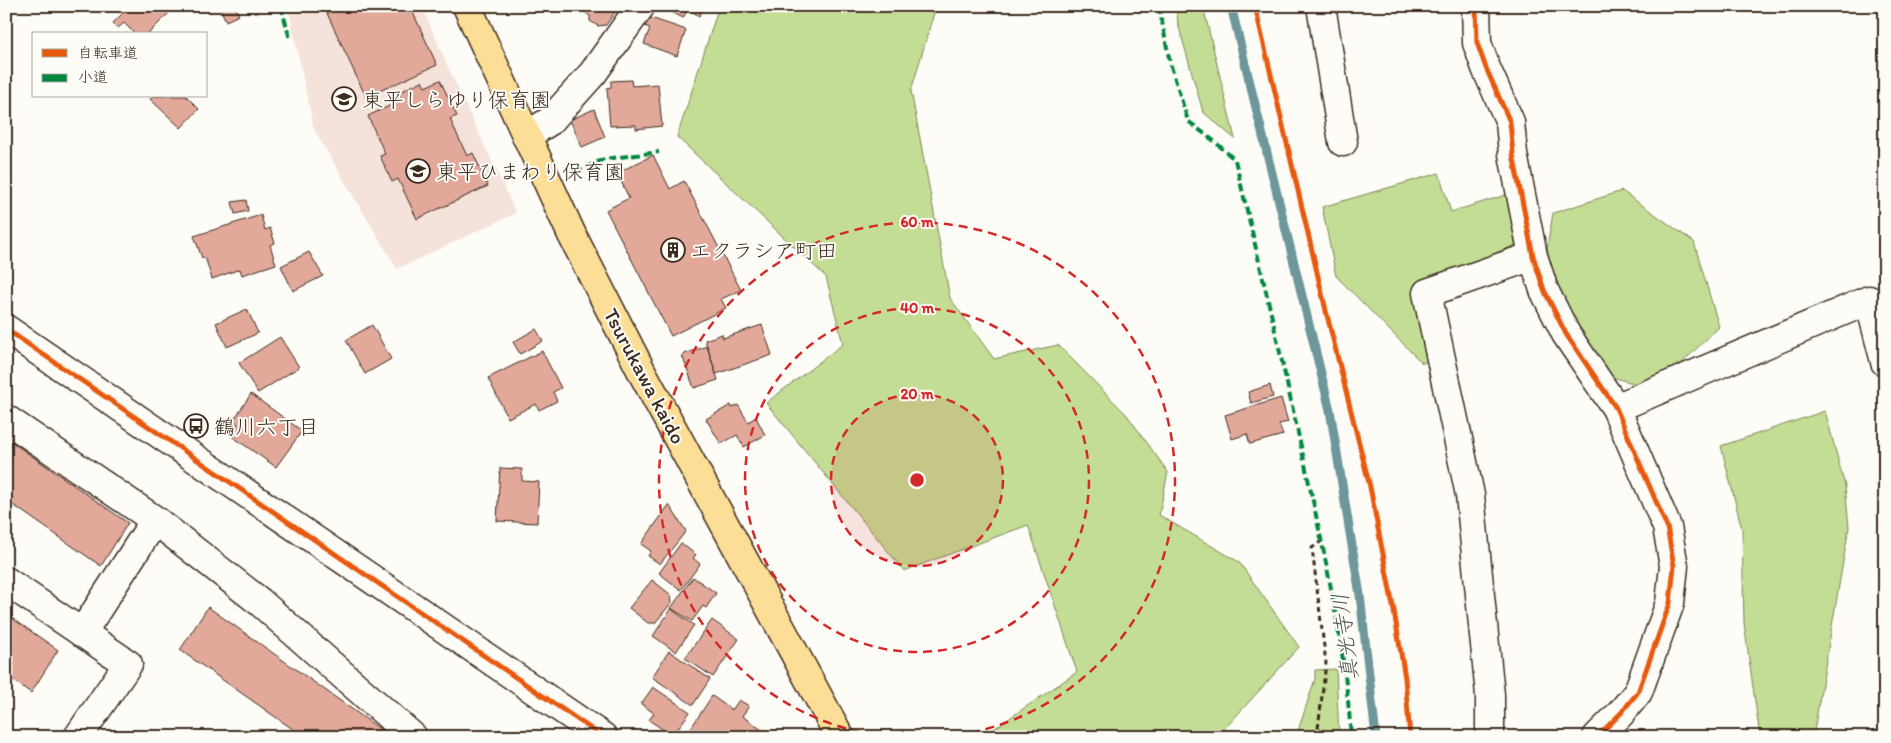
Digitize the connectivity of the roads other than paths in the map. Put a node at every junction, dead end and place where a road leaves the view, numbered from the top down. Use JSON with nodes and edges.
{"nodes":[{"id":1,"x":467,"y":6,"type":"edge"},
{"id":2,"x":1321,"y":6,"type":"edge"},
{"id":3,"x":1476,"y":6,"type":"edge"},
{"id":4,"x":640,"y":8,"type":"edge"},
{"id":5,"x":526,"y":136,"type":"junction"},
{"id":6,"x":1343,"y":142,"type":"dead end"},
{"id":7,"x":1533,"y":256,"type":"junction"},
{"id":8,"x":6,"y":329,"type":"edge"},
{"id":9,"x":1885,"y":362,"type":"edge"},
{"id":10,"x":1616,"y":408,"type":"junction"},
{"id":11,"x":6,"y":419,"type":"edge"},
{"id":12,"x":155,"y":520,"type":"junction"},
{"id":13,"x":6,"y":581,"type":"edge"},
{"id":14,"x":82,"y":633,"type":"junction"},
{"id":15,"x":575,"y":729,"type":"edge"},
{"id":16,"x":78,"y":737,"type":"edge"},
{"id":17,"x":413,"y":737,"type":"edge"},
{"id":18,"x":603,"y":737,"type":"edge"},
{"id":19,"x":840,"y":737,"type":"edge"},
{"id":20,"x":1490,"y":737,"type":"edge"},
{"id":21,"x":1597,"y":737,"type":"edge"}],
"edges":[{"from":1,"to":5,"type":"main road","name":"Tsurukawa kaido"},
{"from":2,"to":6,"type":"street"},
{"from":3,"to":7,"type":"street"},
{"from":4,"to":5,"type":"street"},
{"from":5,"to":19,"type":"main road","name":"Tsurukawa kaido"},
{"from":7,"to":10,"type":"street"},
{"from":7,"to":20,"type":"street"},
{"from":8,"to":15,"type":"street"},
{"from":9,"to":10,"type":"street"},
{"from":10,"to":21,"type":"street"},
{"from":11,"to":12,"type":"street"},
{"from":12,"to":14,"type":"street"},
{"from":12,"to":17,"type":"street"},
{"from":13,"to":14,"type":"street"},
{"from":14,"to":16,"type":"street"},
{"from":15,"to":18,"type":"street"}]}
